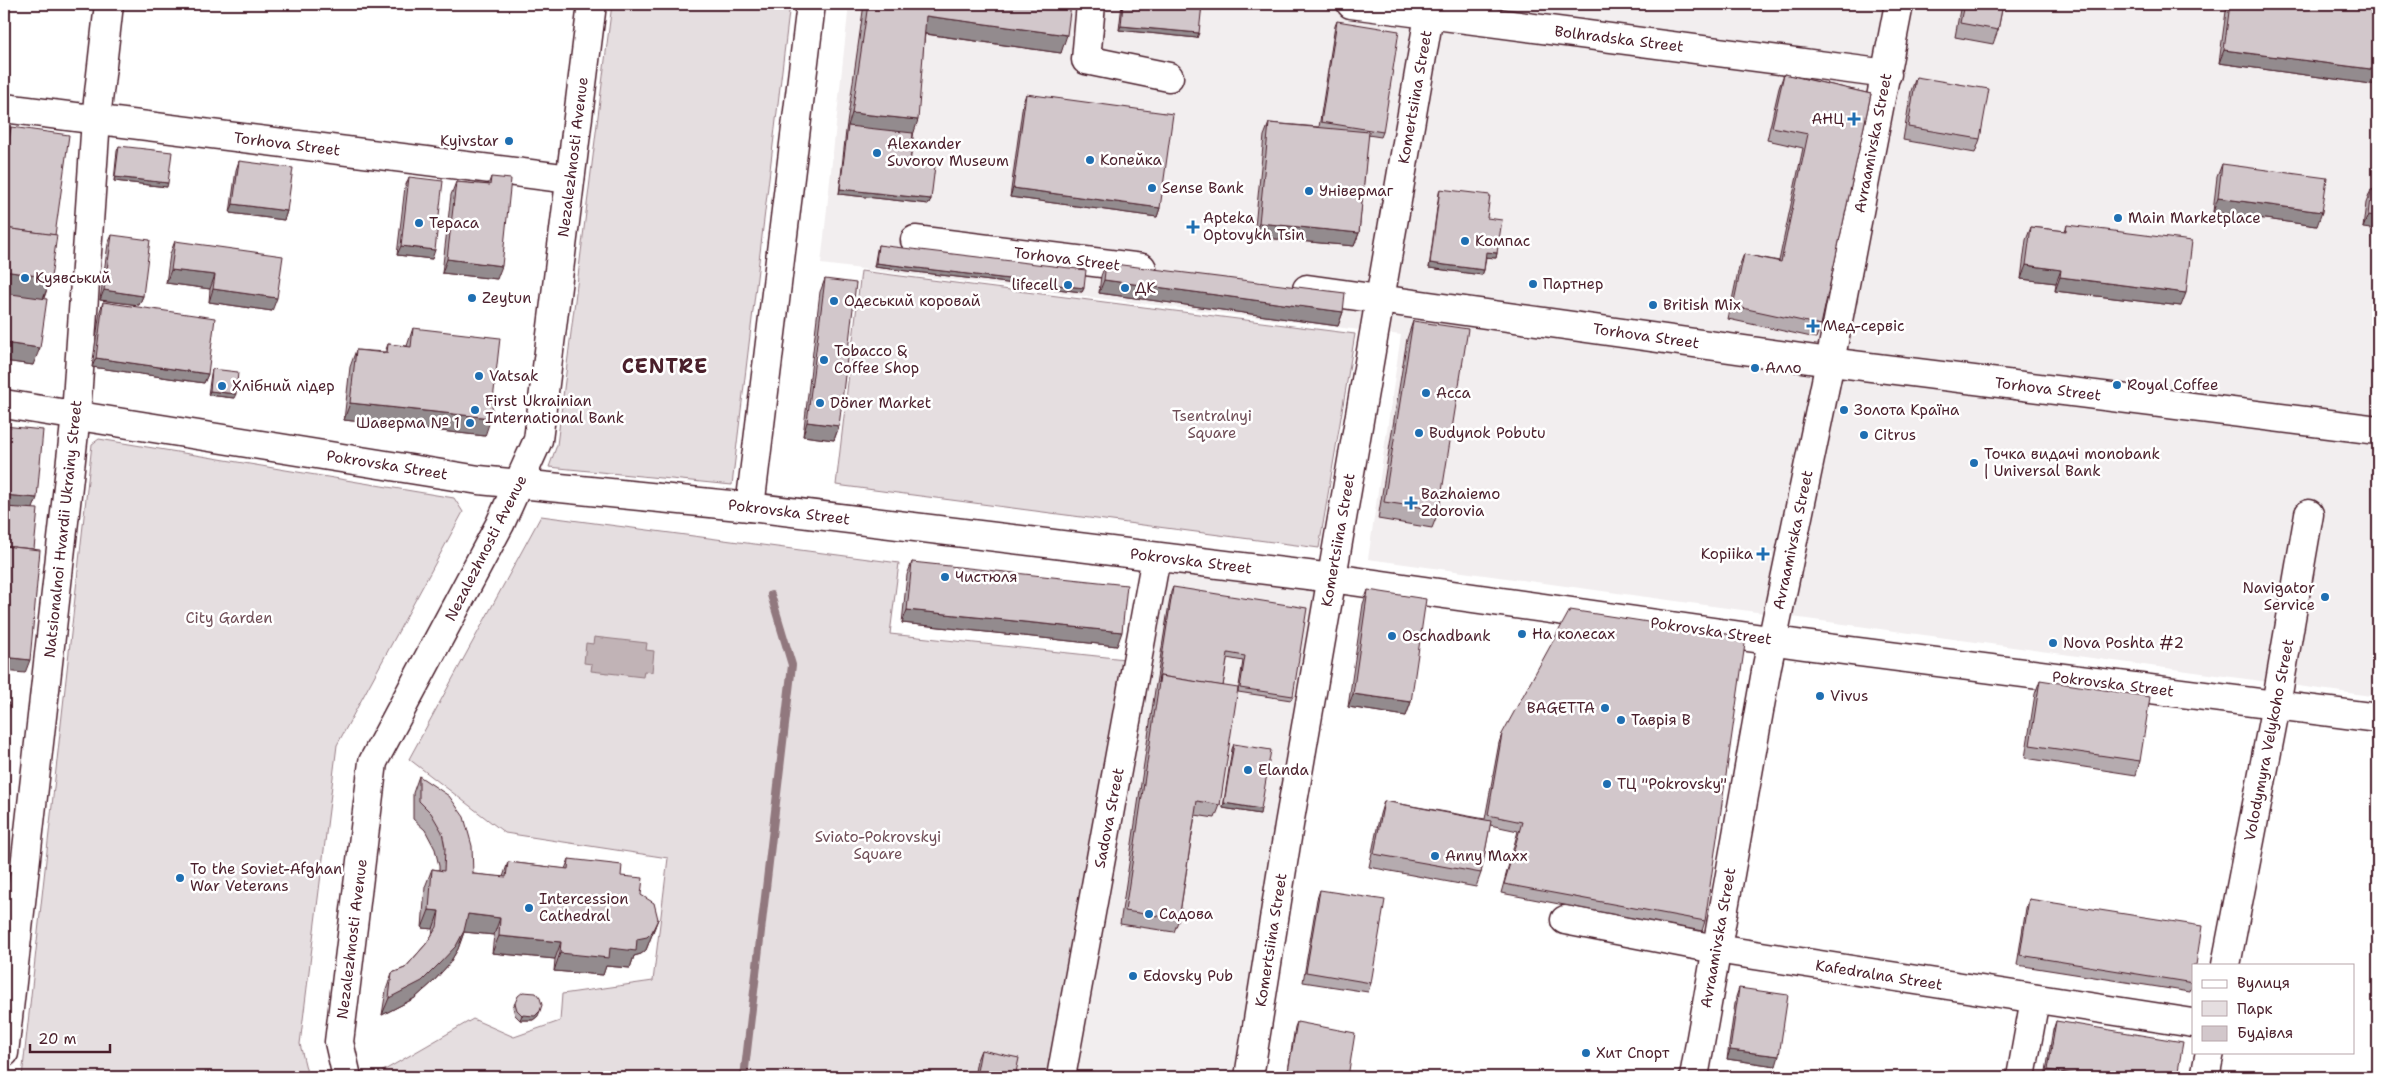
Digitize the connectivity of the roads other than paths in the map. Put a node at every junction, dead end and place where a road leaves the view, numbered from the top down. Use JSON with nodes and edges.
{"nodes":[{"id":1,"x":109,"y":4,"type":"edge"},
{"id":2,"x":592,"y":4,"type":"edge"},
{"id":3,"x":811,"y":4,"type":"edge"},
{"id":4,"x":1091,"y":4,"type":"edge"},
{"id":5,"x":1351,"y":4,"type":"edge"},
{"id":6,"x":1899,"y":4,"type":"edge"},
{"id":7,"x":1430,"y":9,"type":"edge"},
{"id":8,"x":1887,"y":74,"type":"junction"},
{"id":9,"x":1169,"y":77,"type":"dead end"},
{"id":10,"x":4,"y":108,"type":"edge"},
{"id":11,"x":96,"y":119,"type":"junction"},
{"id":12,"x":570,"y":179,"type":"junction"},
{"id":13,"x":915,"y":240,"type":"dead end"},
{"id":14,"x":1164,"y":271,"type":"edge"},
{"id":15,"x":1281,"y":286,"type":"edge"},
{"id":16,"x":1379,"y":298,"type":"junction"},
{"id":17,"x":1830,"y":362,"type":"junction"},
{"id":18,"x":4,"y":404,"type":"edge"},
{"id":19,"x":76,"y":415,"type":"junction"},
{"id":20,"x":2378,"y":430,"type":"edge"},
{"id":21,"x":520,"y":484,"type":"junction"},
{"id":22,"x":750,"y":506,"type":"junction"},
{"id":23,"x":2310,"y":514,"type":"dead end"},
{"id":24,"x":1156,"y":558,"type":"junction"},
{"id":25,"x":1332,"y":578,"type":"junction"},
{"id":26,"x":1772,"y":640,"type":"junction"},
{"id":27,"x":2276,"y":705,"type":"junction"},
{"id":28,"x":2378,"y":718,"type":"edge"},
{"id":29,"x":1565,"y":920,"type":"dead end"},
{"id":30,"x":1716,"y":949,"type":"junction"},
{"id":31,"x":2226,"y":964,"type":"edge"},
{"id":32,"x":8,"y":985,"type":"edge"},
{"id":33,"x":2035,"y":999,"type":"junction"},
{"id":34,"x":2192,"y":1023,"type":"edge"},
{"id":35,"x":4,"y":1053,"type":"edge"},
{"id":36,"x":2210,"y":1054,"type":"edge"},
{"id":37,"x":348,"y":1077,"type":"edge"},
{"id":38,"x":1061,"y":1077,"type":"edge"},
{"id":39,"x":1249,"y":1077,"type":"edge"},
{"id":40,"x":1694,"y":1077,"type":"edge"},
{"id":41,"x":2021,"y":1077,"type":"edge"},
{"id":42,"x":2205,"y":1077,"type":"edge"}],
"edges":[{"from":1,"to":11,"type":"street","name":"Natsionalnoi Hvardii Ukrainy Street"},
{"from":2,"to":12,"type":"street","name":"Nezalezhnosti Avenue"},
{"from":3,"to":22,"type":"street"},
{"from":4,"to":9,"type":"street"},
{"from":5,"to":7,"type":"street","name":"Bolhradska Street"},
{"from":6,"to":8,"type":"street","name":"Avraamivska Street"},
{"from":7,"to":8,"type":"street","name":"Bolhradska Street"},
{"from":7,"to":16,"type":"street","name":"Komertsiina Street"},
{"from":8,"to":17,"type":"street","name":"Avraamivska Street"},
{"from":10,"to":11,"type":"street","name":"Torhova Street"},
{"from":11,"to":12,"type":"street","name":"Torhova Street"},
{"from":11,"to":19,"type":"street","name":"Natsionalnoi Hvardii Ukrainy Street"},
{"from":12,"to":21,"type":"street","name":"Nezalezhnosti Avenue"},
{"from":13,"to":14,"type":"street","name":"Torhova Street"},
{"from":15,"to":16,"type":"street","name":"Torhova Street"},
{"from":16,"to":17,"type":"street","name":"Torhova Street"},
{"from":16,"to":25,"type":"street","name":"Komertsiina Street"},
{"from":17,"to":20,"type":"street","name":"Torhova Street"},
{"from":17,"to":26,"type":"street","name":"Avraamivska Street"},
{"from":18,"to":19,"type":"street","name":"Pokrovska Street"},
{"from":19,"to":21,"type":"street","name":"Pokrovska Street"},
{"from":19,"to":32,"type":"street","name":"Natsionalnoi Hvardii Ukrainy Street"},
{"from":21,"to":22,"type":"street","name":"Pokrovska Street"},
{"from":21,"to":37,"type":"street","name":"Nezalezhnosti Avenue"},
{"from":22,"to":24,"type":"street","name":"Pokrovska Street"},
{"from":23,"to":27,"type":"street","name":"Volodymyra Velykoho Street"},
{"from":24,"to":25,"type":"street","name":"Pokrovska Street"},
{"from":24,"to":38,"type":"street","name":"Sadova Street"},
{"from":25,"to":26,"type":"street","name":"Pokrovska Street"},
{"from":25,"to":39,"type":"street","name":"Komertsiina Street"},
{"from":26,"to":27,"type":"street","name":"Pokrovska Street"},
{"from":26,"to":30,"type":"street","name":"Avraamivska Street"},
{"from":27,"to":28,"type":"street","name":"Pokrovska Street"},
{"from":27,"to":31,"type":"street","name":"Volodymyra Velykoho Street"},
{"from":29,"to":30,"type":"street","name":"Kafedralna Street"},
{"from":30,"to":33,"type":"street","name":"Kafedralna Street"},
{"from":30,"to":40,"type":"street","name":"Avraamivska Street"},
{"from":32,"to":35,"type":"street","name":"Natsionalnoi Hvardii Ukrainy Street"},
{"from":33,"to":34,"type":"street","name":"Kafedralna Street"},
{"from":33,"to":41,"type":"street"},
{"from":36,"to":42,"type":"street"}]}
